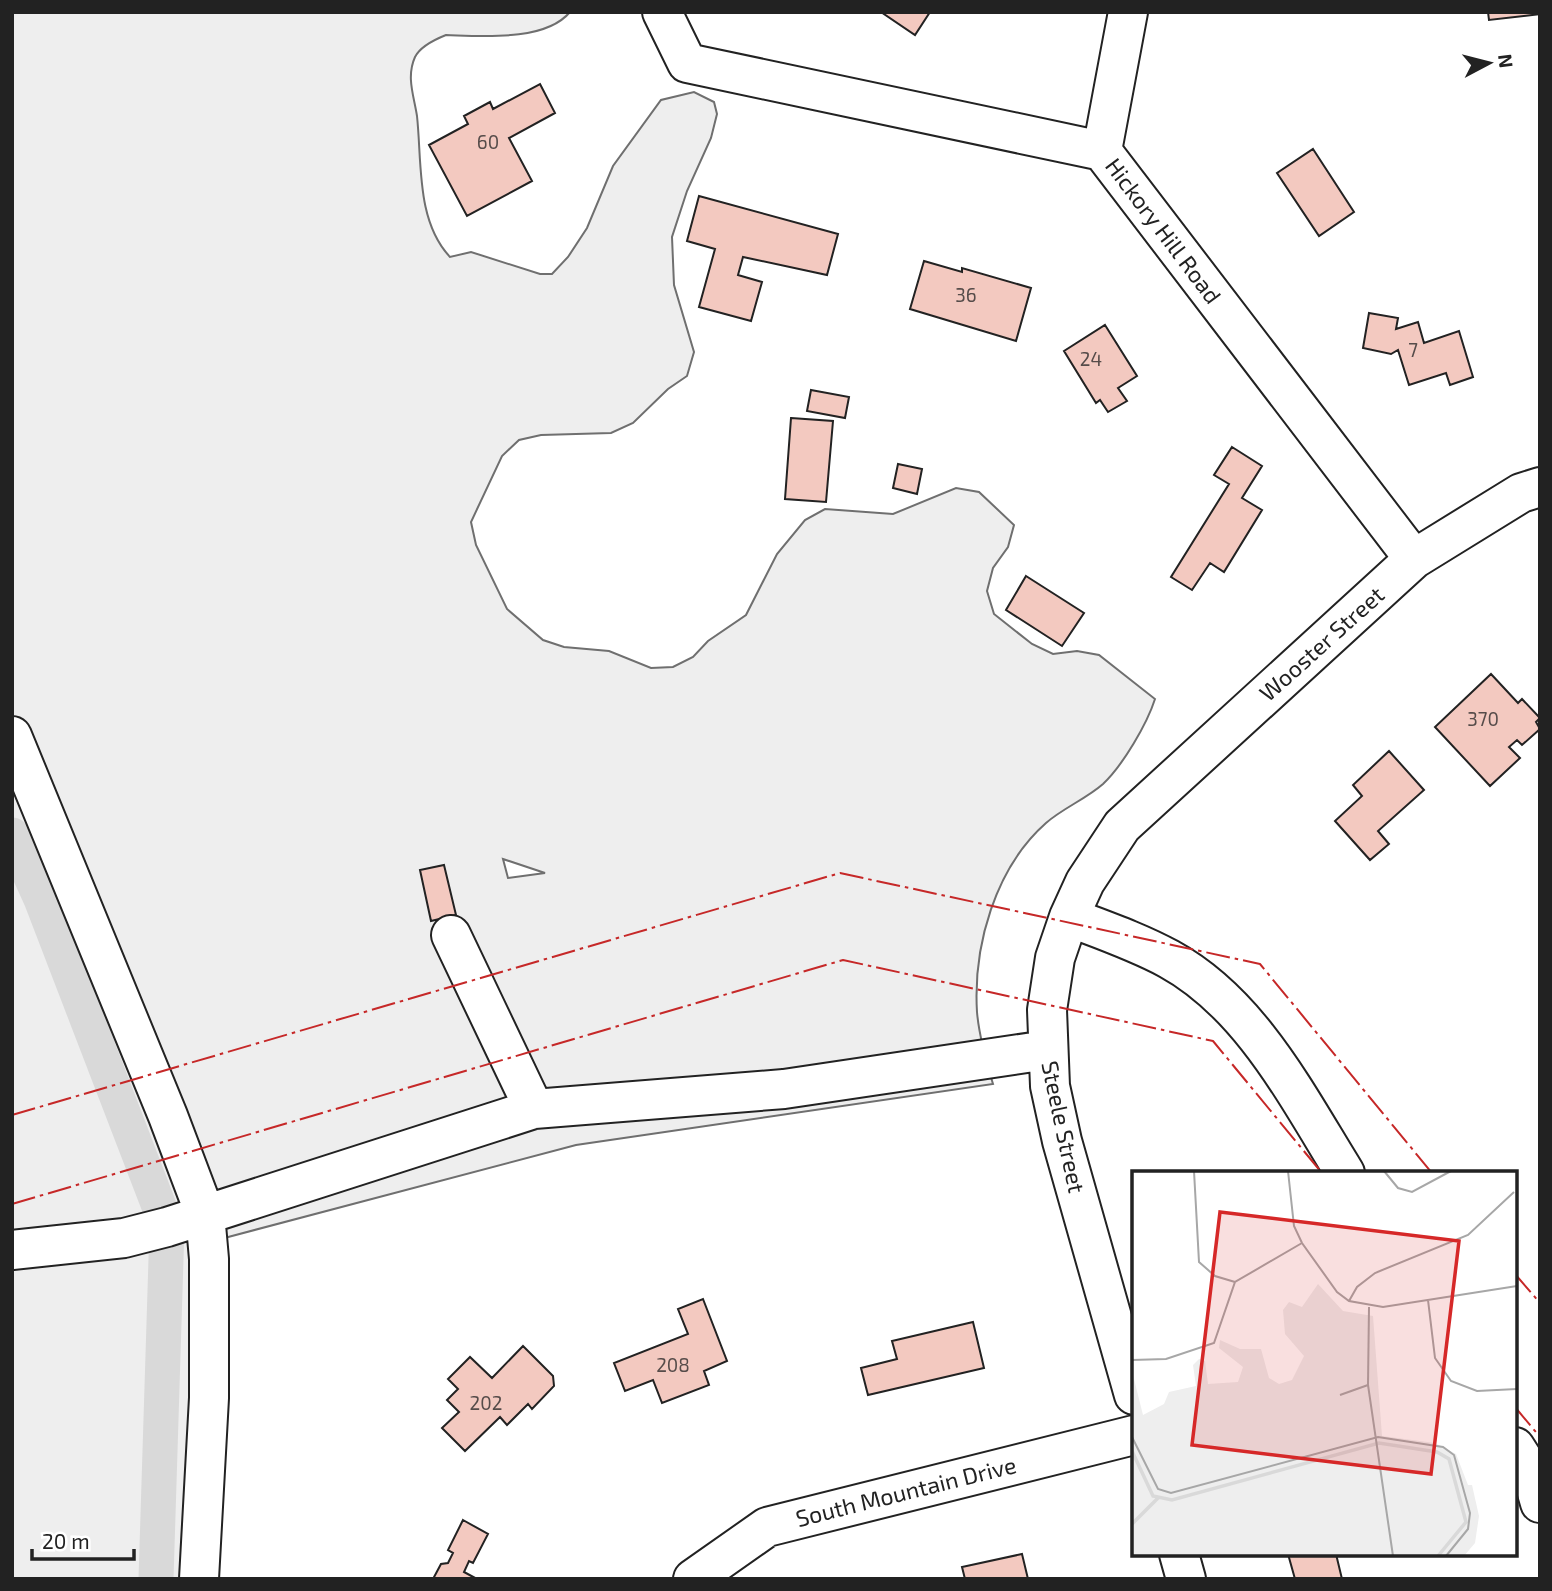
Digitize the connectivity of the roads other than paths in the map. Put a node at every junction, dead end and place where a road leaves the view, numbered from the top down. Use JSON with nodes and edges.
{"nodes":[{"id":1,"x":662,"y":12,"type":"edge"},
{"id":2,"x":1128,"y":12,"type":"edge"},
{"id":3,"x":1102,"y":151,"type":"junction"},
{"id":4,"x":1540,"y":487,"type":"edge"},
{"id":5,"x":1414,"y":559,"type":"junction"},
{"id":6,"x":12,"y":736,"type":"edge"},
{"id":7,"x":1122,"y":827,"type":"joint"},
{"id":8,"x":1069,"y":918,"type":"junction"},
{"id":9,"x":451,"y":934,"type":"dead end"},
{"id":10,"x":1047,"y":1049,"type":"junction"},
{"id":11,"x":534,"y":1109,"type":"junction"},
{"id":12,"x":1344,"y":1171,"type":"edge"},
{"id":13,"x":205,"y":1213,"type":"junction"},
{"id":14,"x":12,"y":1250,"type":"edge"},
{"id":15,"x":1132,"y":1388,"type":"edge"},
{"id":16,"x":1132,"y":1435,"type":"edge"},
{"id":17,"x":1517,"y":1450,"type":"edge"},
{"id":18,"x":1540,"y":1503,"type":"edge"},
{"id":19,"x":1179,"y":1556,"type":"edge"},
{"id":20,"x":198,"y":1579,"type":"edge"},
{"id":21,"x":692,"y":1579,"type":"edge"},
{"id":22,"x":1185,"y":1579,"type":"edge"}],
"edges":[{"from":1,"to":3,"type":"street","name":"Hickory Hill Road"},
{"from":2,"to":3,"type":"street"},
{"from":3,"to":5,"type":"street","name":"Hickory Hill Road"},
{"from":4,"to":5,"type":"street","name":"Wooster Street"},
{"from":5,"to":7,"type":"street","name":"Wooster Street"},
{"from":6,"to":13,"type":"street"},
{"from":7,"to":8,"type":"street","name":"Steele Street"},
{"from":8,"to":10,"type":"street","name":"Steele Street"},
{"from":8,"to":12,"type":"street"},
{"from":9,"to":11,"type":"street"},
{"from":10,"to":11,"type":"street"},
{"from":10,"to":15,"type":"street","name":"Steele Street"},
{"from":11,"to":13,"type":"street"},
{"from":13,"to":14,"type":"street"},
{"from":13,"to":20,"type":"street"},
{"from":16,"to":21,"type":"street","name":"South Mountain Drive"},
{"from":17,"to":18,"type":"street"},
{"from":19,"to":22,"type":"street"}]}
